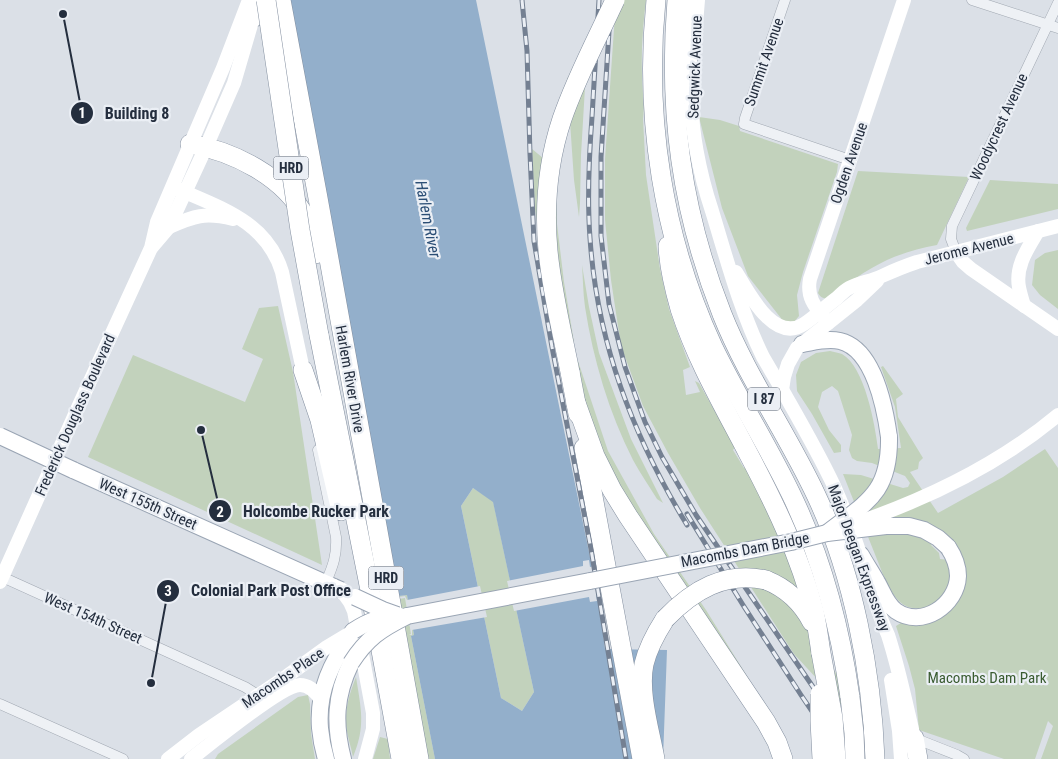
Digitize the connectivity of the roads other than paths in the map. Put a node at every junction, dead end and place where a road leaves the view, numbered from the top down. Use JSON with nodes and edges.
{"nodes":[{"id":1,"x":258,"y":0,"type":"edge"},
{"id":2,"x":266,"y":0,"type":"edge"},
{"id":3,"x":281,"y":0,"type":"edge"},
{"id":4,"x":615,"y":0,"type":"edge"},
{"id":5,"x":656,"y":0,"type":"edge"},
{"id":6,"x":676,"y":0,"type":"edge"},
{"id":7,"x":688,"y":0,"type":"edge"},
{"id":8,"x":698,"y":0,"type":"edge"},
{"id":9,"x":785,"y":0,"type":"edge"},
{"id":10,"x":904,"y":0,"type":"edge"},
{"id":11,"x":972,"y":0,"type":"edge"},
{"id":12,"x":1058,"y":3,"type":"edge"},
{"id":13,"x":249,"y":11,"type":"edge"},
{"id":14,"x":1048,"y":24,"type":"junction"},
{"id":15,"x":1058,"y":28,"type":"edge"},
{"id":16,"x":226,"y":58,"type":"junction"},
{"id":17,"x":241,"y":63,"type":"junction"},
{"id":18,"x":691,"y":97,"type":"junction"},
{"id":19,"x":207,"y":107,"type":"junction"},
{"id":20,"x":221,"y":113,"type":"junction"},
{"id":21,"x":198,"y":146,"type":"junction"},
{"id":22,"x":850,"y":160,"type":"junction"},
{"id":23,"x":172,"y":186,"type":"junction"},
{"id":24,"x":186,"y":192,"type":"junction"},
{"id":25,"x":668,"y":209,"type":"junction"},
{"id":26,"x":246,"y":222,"type":"junction"},
{"id":27,"x":1058,"y":226,"type":"edge"},
{"id":28,"x":169,"y":227,"type":"junction"},
{"id":29,"x":1038,"y":231,"type":"junction"},
{"id":30,"x":151,"y":248,"type":"junction"},
{"id":31,"x":724,"y":249,"type":"junction"},
{"id":32,"x":956,"y":252,"type":"junction"},
{"id":33,"x":1024,"y":306,"type":"junction"},
{"id":34,"x":338,"y":312,"type":"junction"},
{"id":35,"x":824,"y":317,"type":"junction"},
{"id":36,"x":1058,"y":329,"type":"edge"},
{"id":37,"x":802,"y":344,"type":"junction"},
{"id":38,"x":303,"y":370,"type":"junction"},
{"id":39,"x":782,"y":390,"type":"junction"},
{"id":40,"x":576,"y":403,"type":"junction"},
{"id":41,"x":1058,"y":415,"type":"edge"},
{"id":42,"x":0,"y":436,"type":"edge"},
{"id":43,"x":55,"y":460,"type":"junction"},
{"id":44,"x":827,"y":533,"type":"junction"},
{"id":45,"x":791,"y":542,"type":"junction"},
{"id":46,"x":861,"y":555,"type":"junction"},
{"id":47,"x":1,"y":578,"type":"edge"},
{"id":48,"x":368,"y":580,"type":"junction"},
{"id":49,"x":326,"y":582,"type":"junction"},
{"id":50,"x":355,"y":597,"type":"junction"},
{"id":51,"x":877,"y":608,"type":"junction"},
{"id":52,"x":375,"y":614,"type":"junction"},
{"id":53,"x":407,"y":616,"type":"junction"},
{"id":54,"x":817,"y":631,"type":"junction"},
{"id":55,"x":349,"y":636,"type":"junction"},
{"id":56,"x":821,"y":653,"type":"junction"},
{"id":57,"x":351,"y":663,"type":"junction"},
{"id":58,"x":261,"y":700,"type":"junction"},
{"id":59,"x":321,"y":700,"type":"junction"},
{"id":60,"x":0,"y":704,"type":"edge"},
{"id":61,"x":914,"y":738,"type":"junction"},
{"id":62,"x":409,"y":754,"type":"edge"},
{"id":63,"x":123,"y":759,"type":"edge"},
{"id":64,"x":168,"y":759,"type":"edge"},
{"id":65,"x":191,"y":759,"type":"edge"},
{"id":66,"x":326,"y":759,"type":"edge"},
{"id":67,"x":343,"y":759,"type":"edge"},
{"id":68,"x":365,"y":759,"type":"edge"},
{"id":69,"x":642,"y":759,"type":"edge"},
{"id":70,"x":655,"y":759,"type":"edge"},
{"id":71,"x":783,"y":759,"type":"edge"},
{"id":72,"x":822,"y":759,"type":"edge"},
{"id":73,"x":836,"y":759,"type":"edge"},
{"id":74,"x":855,"y":759,"type":"edge"},
{"id":75,"x":875,"y":759,"type":"edge"},
{"id":76,"x":901,"y":759,"type":"edge"},
{"id":77,"x":918,"y":759,"type":"edge"},
{"id":78,"x":964,"y":759,"type":"edge"}],
"edges":[{"from":1,"to":13,"type":"highway"},
{"from":2,"to":48,"type":"highway","name":"Harlem River Drive","number":"HRD","bridge":true},
{"from":3,"to":34,"type":"highway","name":"Harlem River Drive","number":"HRD"},
{"from":4,"to":40,"type":"highway","bridge":true},
{"from":5,"to":25,"type":"highway","number":"I 87"},
{"from":6,"to":75,"type":"highway","name":"Major Deegan Expressway","number":"I 87"},
{"from":7,"to":18,"type":"highway"},
{"from":8,"to":18,"type":"main road","name":"Sedgwick Avenue"},
{"from":9,"to":22,"type":"street","name":"Summit Avenue"},
{"from":10,"to":22,"type":"main road","name":"Ogden Avenue"},
{"from":11,"to":14,"type":"street"},
{"from":12,"to":14,"type":"street","name":"Woodycrest Avenue"},
{"from":13,"to":16,"type":"main road","name":"Frederick Douglass Boulevard"},
{"from":13,"to":17,"type":"main road","name":"Frederick Douglass Boulevard"},
{"from":14,"to":15,"type":"street"},
{"from":14,"to":32,"type":"street","name":"Woodycrest Avenue"},
{"from":16,"to":17,"type":"main road"},
{"from":16,"to":19,"type":"main road","name":"Frederick Douglass Boulevard"},
{"from":17,"to":20,"type":"main road","name":"Frederick Douglass Boulevard"},
{"from":18,"to":31,"type":"main road","name":"Sedgwick Avenue"},
{"from":19,"to":20,"type":"main road"},
{"from":19,"to":21,"type":"main road","name":"Frederick Douglass Boulevard"},
{"from":20,"to":21,"type":"main road","name":"Frederick Douglass Boulevard"},
{"from":21,"to":23,"type":"main road","name":"Frederick Douglass Boulevard"},
{"from":21,"to":24,"type":"main road","name":"Frederick Douglass Boulevard"},
{"from":21,"to":34,"type":"highway"},
{"from":22,"to":35,"type":"main road","name":"Ogden Avenue"},
{"from":23,"to":24,"type":"main road"},
{"from":23,"to":30,"type":"main road","name":"Frederick Douglass Boulevard"},
{"from":24,"to":26,"type":"main road"},
{"from":24,"to":28,"type":"main road","name":"Frederick Douglass Boulevard"},
{"from":25,"to":45,"type":"highway"},
{"from":25,"to":74,"type":"highway","number":"I 87","bridge":true},
{"from":26,"to":28,"type":"main road"},
{"from":26,"to":38,"type":"main road"},
{"from":27,"to":29,"type":"main road","name":"Jerome Avenue"},
{"from":28,"to":30,"type":"main road","name":"Frederick Douglass Boulevard"},
{"from":29,"to":32,"type":"main road","name":"Jerome Avenue"},
{"from":29,"to":33,"type":"main road"},
{"from":30,"to":43,"type":"main road","name":"Frederick Douglass Boulevard"},
{"from":31,"to":35,"type":"main road"},
{"from":31,"to":39,"type":"main road","name":"Major Deegan Expressway"},
{"from":32,"to":33,"type":"main road"},
{"from":32,"to":35,"type":"main road","name":"Jerome Avenue"},
{"from":33,"to":36,"type":"main road"},
{"from":34,"to":62,"type":"highway","name":"Harlem River Drive","number":"HRD"},
{"from":35,"to":37,"type":"main road"},
{"from":37,"to":39,"type":"main road"},
{"from":37,"to":44,"type":"main road","bridge":true},
{"from":38,"to":48,"type":"highway"},
{"from":38,"to":49,"type":"street"},
{"from":39,"to":46,"type":"main road","name":"Major Deegan Expressway"},
{"from":40,"to":69,"type":"highway"},
{"from":40,"to":71,"type":"highway"},
{"from":41,"to":44,"type":"main road","name":"Macombs Dam Bridge","bridge":true},
{"from":42,"to":43,"type":"main road"},
{"from":42,"to":50,"type":"main road","name":"West 155th Street","bridge":true},
{"from":43,"to":47,"type":"main road","name":"Frederick Douglass Boulevard"},
{"from":43,"to":49,"type":"main road"},
{"from":44,"to":45,"type":"main road","name":"Macombs Dam Bridge","bridge":true},
{"from":44,"to":46,"type":"main road","bridge":true},
{"from":45,"to":53,"type":"main road","name":"Macombs Dam Bridge","bridge":true},
{"from":45,"to":54,"type":"highway"},
{"from":46,"to":51,"type":"main road","name":"Major Deegan Expressway"},
{"from":47,"to":58,"type":"street","name":"West 154th Street"},
{"from":48,"to":62,"type":"highway","name":"Harlem River Drive","number":"HRD"},
{"from":49,"to":68,"type":"main road"},
{"from":50,"to":52,"type":"main road","name":"West 155th Street","bridge":true},
{"from":50,"to":55,"type":"main road"},
{"from":51,"to":61,"type":"main road","name":"Major Deegan Expressway"},
{"from":51,"to":76,"type":"main road"},
{"from":52,"to":53,"type":"main road","name":"Macombs Place","bridge":true},
{"from":52,"to":55,"type":"main road","name":"Macombs Place","bridge":true},
{"from":52,"to":57,"type":"main road","bridge":true},
{"from":53,"to":57,"type":"main road","bridge":true},
{"from":54,"to":56,"type":"highway"},
{"from":54,"to":70,"type":"highway","bridge":true},
{"from":55,"to":58,"type":"main road","name":"Macombs Place"},
{"from":55,"to":59,"type":"main road"},
{"from":56,"to":72,"type":"highway","bridge":true},
{"from":56,"to":73,"type":"highway","bridge":true},
{"from":57,"to":67,"type":"main road"},
{"from":58,"to":59,"type":"main road","name":"Macombs Place"},
{"from":58,"to":64,"type":"main road","name":"Macombs Place"},
{"from":58,"to":65,"type":"main road","name":"Macombs Place"},
{"from":59,"to":66,"type":"main road"},
{"from":60,"to":63,"type":"street"},
{"from":61,"to":77,"type":"highway"},
{"from":61,"to":78,"type":"street"}]}
